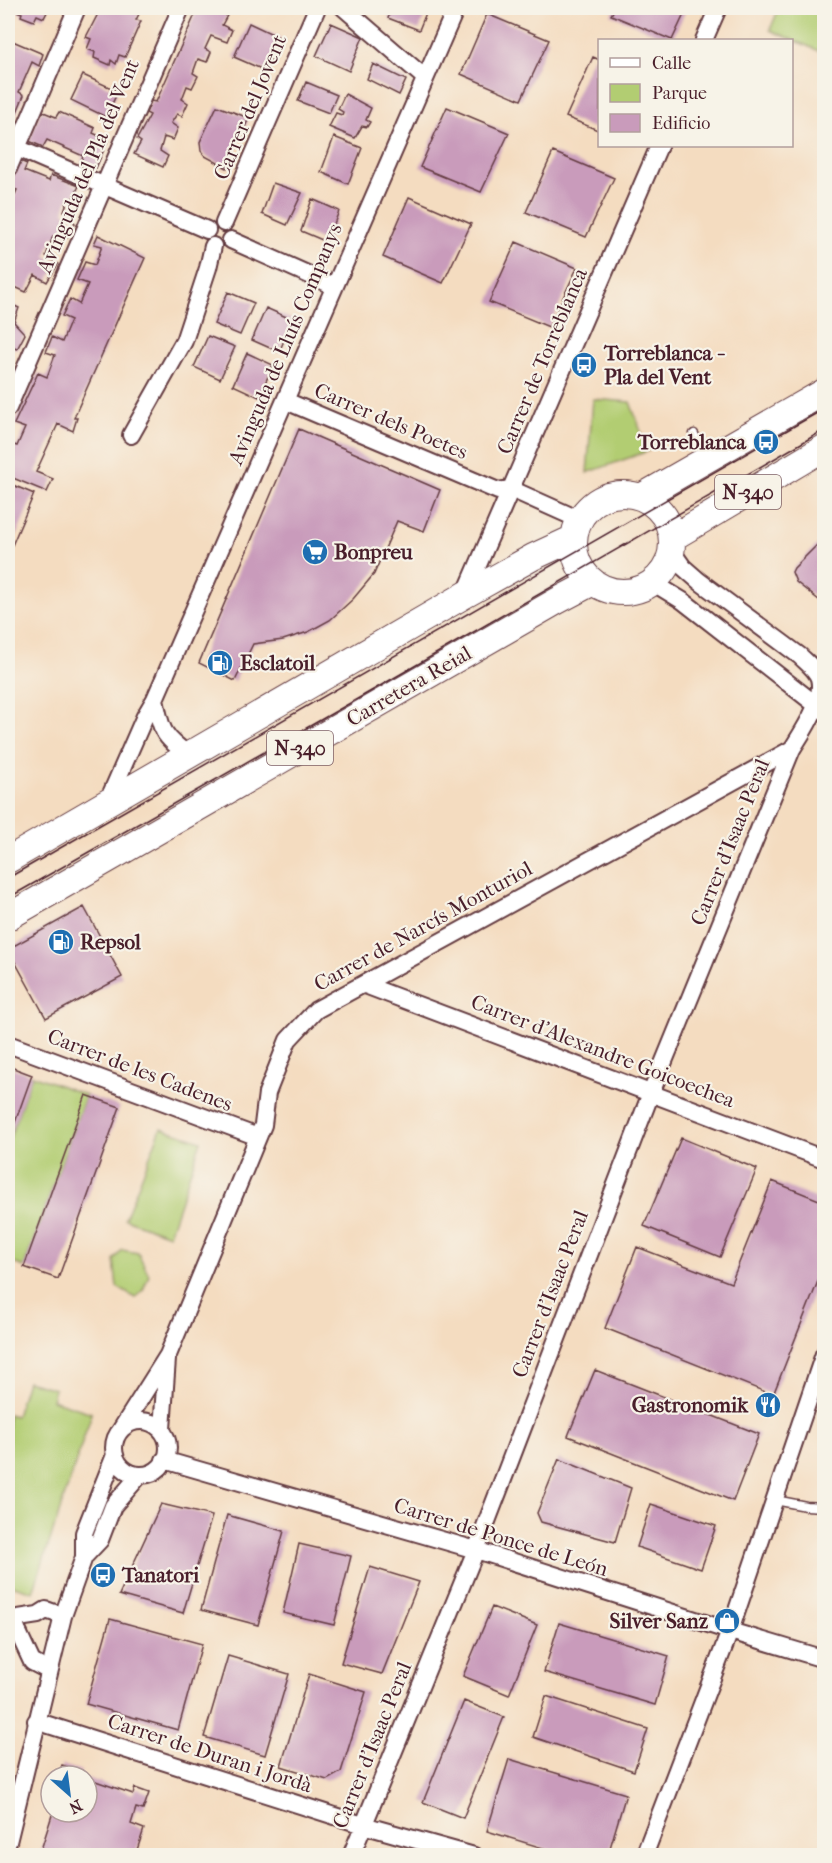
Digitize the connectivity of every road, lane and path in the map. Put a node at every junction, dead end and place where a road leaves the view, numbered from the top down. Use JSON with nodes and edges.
{"nodes":[{"id":1,"x":77,"y":8,"type":"edge"},
{"id":2,"x":181,"y":8,"type":"edge"},
{"id":3,"x":317,"y":8,"type":"edge"},
{"id":4,"x":344,"y":8,"type":"edge"},
{"id":5,"x":456,"y":8,"type":"edge"},
{"id":6,"x":718,"y":8,"type":"edge"},
{"id":7,"x":704,"y":39,"type":"edge"},
{"id":8,"x":425,"y":78,"type":"junction"},
{"id":9,"x":12,"y":146,"type":"edge"},
{"id":10,"x":659,"y":147,"type":"edge"},
{"id":11,"x":8,"y":169,"type":"edge"},
{"id":12,"x":105,"y":187,"type":"junction"},
{"id":13,"x":224,"y":223,"type":"junction"},
{"id":14,"x":210,"y":238,"type":"junction"},
{"id":15,"x":231,"y":240,"type":"junction"},
{"id":16,"x":334,"y":286,"type":"junction"},
{"id":17,"x":825,"y":392,"type":"edge"},
{"id":18,"x":286,"y":401,"type":"junction"},
{"id":19,"x":8,"y":408,"type":"edge"},
{"id":20,"x":694,"y":434,"type":"dead end"},
{"id":21,"x":131,"y":435,"type":"dead end"},
{"id":22,"x":825,"y":448,"type":"edge"},
{"id":23,"x":707,"y":459,"type":"junction"},
{"id":24,"x":511,"y":489,"type":"junction"},
{"id":25,"x":641,"y":497,"type":"junction"},
{"id":26,"x":577,"y":529,"type":"junction"},
{"id":27,"x":672,"y":544,"type":"junction"},
{"id":28,"x":594,"y":582,"type":"junction"},
{"id":29,"x":652,"y":582,"type":"junction"},
{"id":30,"x":465,"y":595,"type":"junction"},
{"id":31,"x":822,"y":679,"type":"edge"},
{"id":32,"x":155,"y":699,"type":"junction"},
{"id":33,"x":821,"y":708,"type":"edge"},
{"id":34,"x":792,"y":749,"type":"junction"},
{"id":35,"x":190,"y":756,"type":"junction"},
{"id":36,"x":107,"y":804,"type":"junction"},
{"id":37,"x":8,"y":860,"type":"edge"},
{"id":38,"x":8,"y":916,"type":"edge"},
{"id":39,"x":365,"y":985,"type":"junction"},
{"id":40,"x":8,"y":1044,"type":"edge"},
{"id":41,"x":651,"y":1093,"type":"junction"},
{"id":42,"x":258,"y":1137,"type":"junction"},
{"id":43,"x":825,"y":1159,"type":"edge"},
{"id":44,"x":825,"y":1354,"type":"edge"},
{"id":45,"x":168,"y":1355,"type":"junction"},
{"id":46,"x":162,"y":1429,"type":"junction"},
{"id":47,"x":120,"y":1431,"type":"junction"},
{"id":48,"x":115,"y":1455,"type":"junction"},
{"id":49,"x":164,"y":1460,"type":"junction"},
{"id":50,"x":139,"y":1476,"type":"junction"},
{"id":51,"x":775,"y":1500,"type":"junction"},
{"id":52,"x":825,"y":1507,"type":"edge"},
{"id":53,"x":476,"y":1550,"type":"junction"},
{"id":54,"x":84,"y":1557,"type":"junction"},
{"id":55,"x":63,"y":1616,"type":"junction"},
{"id":56,"x":10,"y":1618,"type":"edge"},
{"id":57,"x":730,"y":1631,"type":"junction"},
{"id":58,"x":825,"y":1659,"type":"edge"},
{"id":59,"x":49,"y":1671,"type":"junction"},
{"id":60,"x":36,"y":1721,"type":"junction"},
{"id":61,"x":363,"y":1825,"type":"junction"},
{"id":62,"x":8,"y":1842,"type":"edge"},
{"id":63,"x":351,"y":1856,"type":"edge"},
{"id":64,"x":474,"y":1856,"type":"edge"},
{"id":65,"x":644,"y":1856,"type":"edge"}],
"edges":[{"from":1,"to":9,"type":"street"},
{"from":2,"to":12,"type":"street","name":"Avinguda del Pla del Vent"},
{"from":3,"to":13,"type":"street","name":"Carrer del Jovent"},
{"from":4,"to":8,"type":"street"},
{"from":5,"to":8,"type":"street","name":"Avinguda de Lluís Companys"},
{"from":6,"to":7,"type":"street"},
{"from":8,"to":16,"type":"street","name":"Avinguda de Lluís Companys"},
{"from":9,"to":11,"type":"street"},
{"from":9,"to":12,"type":"street"},
{"from":10,"to":24,"type":"street","name":"Carrer de Torreblanca"},
{"from":12,"to":14,"type":"street"},
{"from":12,"to":19,"type":"street","name":"Avinguda del Pla del Vent"},
{"from":13,"to":14,"type":"street"},
{"from":13,"to":15,"type":"street"},
{"from":14,"to":15,"type":"street"},
{"from":14,"to":21,"type":"street"},
{"from":15,"to":16,"type":"street"},
{"from":16,"to":18,"type":"street","name":"Avinguda de Lluís Companys"},
{"from":17,"to":23,"type":"main road","number":"N-340"},
{"from":18,"to":24,"type":"street","name":"Carrer dels Poetes"},
{"from":18,"to":32,"type":"street","name":"Avinguda de Lluís Companys"},
{"from":20,"to":23,"type":"lane"},
{"from":22,"to":27,"type":"main road","number":"N-340"},
{"from":23,"to":25,"type":"main road","number":"N-340"},
{"from":24,"to":26,"type":"street","name":"Carrer dels Poetes"},
{"from":24,"to":30,"type":"street","name":"Carrer de Torreblanca"},
{"from":25,"to":26,"type":"main road","number":"N-340"},
{"from":25,"to":27,"type":"main road"},
{"from":26,"to":28,"type":"main road"},
{"from":26,"to":30,"type":"main road","number":"N-340"},
{"from":27,"to":29,"type":"main road"},
{"from":27,"to":31,"type":"street"},
{"from":28,"to":29,"type":"main road"},
{"from":28,"to":38,"type":"main road","name":"Carretera Reial","number":"N-340"},
{"from":29,"to":33,"type":"street"},
{"from":30,"to":35,"type":"main road","number":"N-340"},
{"from":31,"to":33,"type":"street"},
{"from":32,"to":35,"type":"street"},
{"from":32,"to":36,"type":"street","name":"Avinguda de Lluís Companys"},
{"from":33,"to":34,"type":"street"},
{"from":34,"to":39,"type":"street","name":"Carrer de Narcís Monturiol"},
{"from":34,"to":41,"type":"street","name":"Carrer d'Isaac Peral"},
{"from":35,"to":36,"type":"main road","number":"N-340"},
{"from":36,"to":37,"type":"main road","number":"N-340"},
{"from":39,"to":41,"type":"street","name":"Carrer d'Alexandre Goicoechea"},
{"from":39,"to":42,"type":"street","name":"Carrer de Narcís Monturiol"},
{"from":40,"to":42,"type":"street","name":"Carrer de les Cadenes"},
{"from":41,"to":43,"type":"street","name":"Carrer d'Alexandre Goicoechea"},
{"from":41,"to":53,"type":"street","name":"Carrer d'Isaac Peral"},
{"from":42,"to":45,"type":"street","name":"Carrer de Narcís Monturiol"},
{"from":44,"to":51,"type":"street"},
{"from":45,"to":46,"type":"street"},
{"from":45,"to":47,"type":"street","name":"Carrer de Narcís Monturiol"},
{"from":46,"to":47,"type":"street"},
{"from":46,"to":49,"type":"street"},
{"from":47,"to":48,"type":"street"},
{"from":48,"to":50,"type":"street"},
{"from":48,"to":54,"type":"street"},
{"from":49,"to":50,"type":"street"},
{"from":49,"to":53,"type":"street","name":"Carrer de Ponce de León"},
{"from":50,"to":54,"type":"street"},
{"from":51,"to":52,"type":"lane"},
{"from":51,"to":57,"type":"street"},
{"from":53,"to":57,"type":"street","name":"Carrer de Ponce de León"},
{"from":53,"to":61,"type":"street","name":"Carrer d'Isaac Peral"},
{"from":54,"to":55,"type":"street"},
{"from":55,"to":56,"type":"street"},
{"from":55,"to":59,"type":"street"},
{"from":56,"to":59,"type":"street"},
{"from":57,"to":58,"type":"street","name":"Carrer de Ponce de León"},
{"from":57,"to":65,"type":"street"},
{"from":59,"to":60,"type":"street"},
{"from":60,"to":61,"type":"street","name":"Carrer de Duran i Jordà"},
{"from":60,"to":62,"type":"street"},
{"from":61,"to":63,"type":"street","name":"Carrer d'Isaac Peral"},
{"from":61,"to":64,"type":"street","name":"Carrer de Duran i Jordà"}]}
